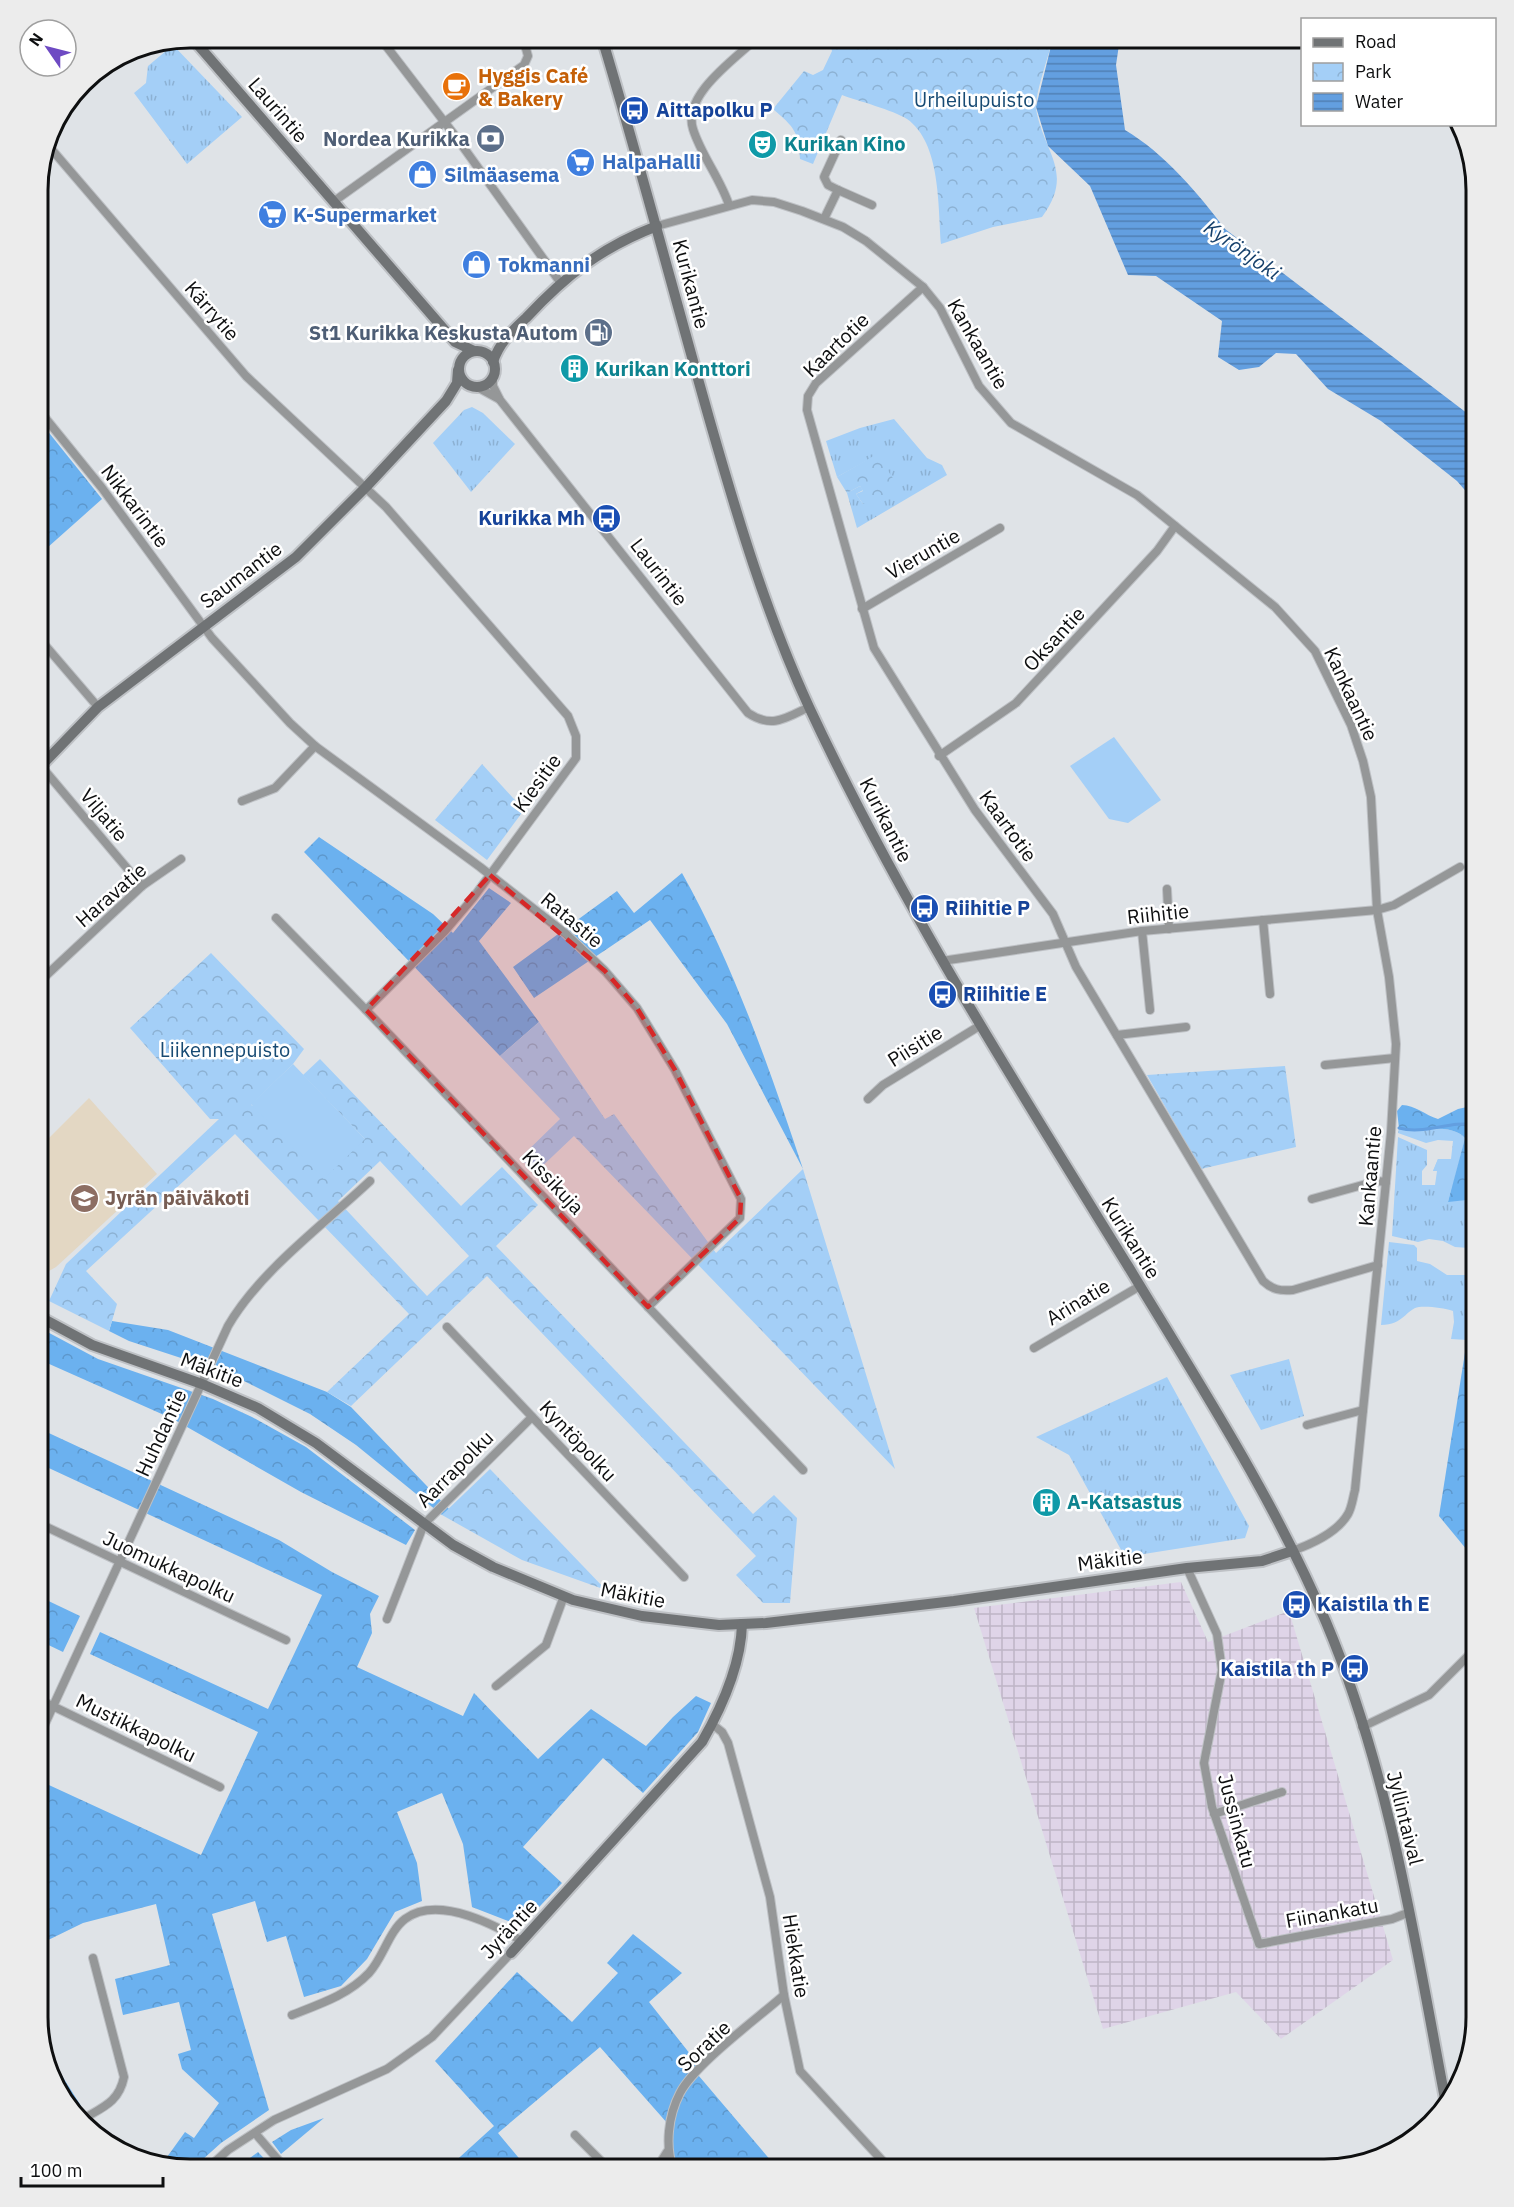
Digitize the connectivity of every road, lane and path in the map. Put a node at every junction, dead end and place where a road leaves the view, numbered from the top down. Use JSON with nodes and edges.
{"nodes":[{"id":1,"x":201,"y":48,"type":"edge"},
{"id":2,"x":387,"y":48,"type":"edge"},
{"id":3,"x":526,"y":48,"type":"edge"},
{"id":4,"x":605,"y":48,"type":"edge"},
{"id":5,"x":746,"y":48,"type":"edge"},
{"id":6,"x":444,"y":122,"type":"junction"},
{"id":7,"x":841,"y":140,"type":"dead end"},
{"id":8,"x":54,"y":152,"type":"edge"},
{"id":9,"x":838,"y":190,"type":"junction"},
{"id":10,"x":333,"y":202,"type":"junction"},
{"id":11,"x":729,"y":205,"type":"junction"},
{"id":12,"x":872,"y":205,"type":"dead end"},
{"id":13,"x":824,"y":219,"type":"junction"},
{"id":14,"x":657,"y":226,"type":"junction"},
{"id":15,"x":560,"y":282,"type":"junction"},
{"id":16,"x":923,"y":287,"type":"junction"},
{"id":17,"x":455,"y":342,"type":"junction"},
{"id":18,"x":502,"y":342,"type":"junction"},
{"id":19,"x":476,"y":351,"type":"junction"},
{"id":20,"x":493,"y":362,"type":"junction"},
{"id":21,"x":459,"y":366,"type":"junction"},
{"id":22,"x":493,"y":377,"type":"junction"},
{"id":23,"x":475,"y":388,"type":"junction"},
{"id":24,"x":451,"y":393,"type":"junction"},
{"id":25,"x":500,"y":400,"type":"junction"},
{"id":26,"x":48,"y":421,"type":"edge"},
{"id":27,"x":366,"y":487,"type":"junction"},
{"id":28,"x":1175,"y":526,"type":"junction"},
{"id":29,"x":1000,"y":528,"type":"dead end"},
{"id":30,"x":862,"y":609,"type":"junction"},
{"id":31,"x":204,"y":626,"type":"junction"},
{"id":32,"x":48,"y":649,"type":"edge"},
{"id":33,"x":98,"y":707,"type":"junction"},
{"id":34,"x":809,"y":707,"type":"junction"},
{"id":35,"x":315,"y":746,"type":"junction"},
{"id":36,"x":939,"y":756,"type":"junction"},
{"id":37,"x":48,"y":758,"type":"edge"},
{"id":38,"x":48,"y":777,"type":"edge"},
{"id":39,"x":242,"y":801,"type":"dead end"},
{"id":40,"x":181,"y":859,"type":"dead end"},
{"id":41,"x":1460,"y":867,"type":"dead end"},
{"id":42,"x":490,"y":875,"type":"junction"},
{"id":43,"x":142,"y":886,"type":"junction"},
{"id":44,"x":1167,"y":889,"type":"dead end"},
{"id":45,"x":1377,"y":910,"type":"junction"},
{"id":46,"x":276,"y":918,"type":"dead end"},
{"id":47,"x":1263,"y":920,"type":"junction"},
{"id":48,"x":1169,"y":929,"type":"junction"},
{"id":49,"x":1142,"y":931,"type":"junction"},
{"id":50,"x":1064,"y":941,"type":"junction"},
{"id":51,"x":942,"y":961,"type":"junction"},
{"id":52,"x":48,"y":970,"type":"edge"},
{"id":53,"x":1270,"y":994,"type":"dead end"},
{"id":54,"x":366,"y":1010,"type":"junction"},
{"id":55,"x":1150,"y":1010,"type":"dead end"},
{"id":56,"x":981,"y":1025,"type":"junction"},
{"id":57,"x":1186,"y":1027,"type":"dead end"},
{"id":58,"x":1117,"y":1035,"type":"junction"},
{"id":59,"x":1395,"y":1058,"type":"junction"},
{"id":60,"x":1324,"y":1065,"type":"dead end"},
{"id":61,"x":868,"y":1098,"type":"dead end"},
{"id":62,"x":370,"y":1181,"type":"dead end"},
{"id":63,"x":1386,"y":1182,"type":"junction"},
{"id":64,"x":1312,"y":1199,"type":"dead end"},
{"id":65,"x":1378,"y":1265,"type":"junction"},
{"id":66,"x":1140,"y":1286,"type":"junction"},
{"id":67,"x":648,"y":1307,"type":"junction"},
{"id":68,"x":48,"y":1322,"type":"edge"},
{"id":69,"x":447,"y":1327,"type":"dead end"},
{"id":70,"x":1034,"y":1348,"type":"dead end"},
{"id":71,"x":202,"y":1384,"type":"junction"},
{"id":72,"x":1363,"y":1410,"type":"junction"},
{"id":73,"x":532,"y":1417,"type":"junction"},
{"id":74,"x":1306,"y":1425,"type":"dead end"},
{"id":75,"x":803,"y":1470,"type":"dead end"},
{"id":76,"x":424,"y":1524,"type":"junction"},
{"id":77,"x":48,"y":1527,"type":"edge"},
{"id":78,"x":1292,"y":1551,"type":"junction"},
{"id":79,"x":120,"y":1561,"type":"junction"},
{"id":80,"x":1187,"y":1568,"type":"junction"},
{"id":81,"x":684,"y":1577,"type":"dead end"},
{"id":82,"x":564,"y":1596,"type":"junction"},
{"id":83,"x":387,"y":1619,"type":"dead end"},
{"id":84,"x":742,"y":1624,"type":"junction"},
{"id":85,"x":286,"y":1640,"type":"dead end"},
{"id":86,"x":1466,"y":1658,"type":"edge"},
{"id":87,"x":496,"y":1686,"type":"dead end"},
{"id":88,"x":48,"y":1704,"type":"edge"},
{"id":89,"x":52,"y":1706,"type":"junction"},
{"id":90,"x":48,"y":1715,"type":"edge"},
{"id":91,"x":712,"y":1724,"type":"junction"},
{"id":92,"x":1362,"y":1727,"type":"junction"},
{"id":93,"x":220,"y":1787,"type":"dead end"},
{"id":94,"x":1282,"y":1792,"type":"dead end"},
{"id":95,"x":1214,"y":1814,"type":"junction"},
{"id":96,"x":1410,"y":1912,"type":"junction"},
{"id":97,"x":522,"y":1941,"type":"junction"},
{"id":98,"x":1259,"y":1944,"type":"joint"},
{"id":99,"x":511,"y":1953,"type":"joint"},
{"id":100,"x":93,"y":1958,"type":"dead end"},
{"id":101,"x":784,"y":1995,"type":"junction"},
{"id":102,"x":292,"y":2015,"type":"dead end"},
{"id":103,"x":1444,"y":2093,"type":"edge"},
{"id":104,"x":88,"y":2116,"type":"edge"},
{"id":105,"x":255,"y":2133,"type":"junction"},
{"id":106,"x":575,"y":2135,"type":"dead end"},
{"id":107,"x":667,"y":2152,"type":"junction"},
{"id":108,"x":218,"y":2159,"type":"edge"},
{"id":109,"x":277,"y":2159,"type":"edge"},
{"id":110,"x":599,"y":2159,"type":"edge"},
{"id":111,"x":663,"y":2159,"type":"edge"},
{"id":112,"x":669,"y":2159,"type":"edge"},
{"id":113,"x":881,"y":2159,"type":"edge"}],
"edges":[{"from":1,"to":10,"type":"street","name":"Laurintie"},
{"from":2,"to":6,"type":"street"},
{"from":3,"to":6,"type":"street"},
{"from":4,"to":14,"type":"street","name":"Kurikantie"},
{"from":5,"to":11,"type":"street"},
{"from":6,"to":10,"type":"street"},
{"from":6,"to":15,"type":"street"},
{"from":7,"to":9,"type":"street"},
{"from":8,"to":27,"type":"street","name":"Kärrytie"},
{"from":9,"to":12,"type":"street"},
{"from":9,"to":13,"type":"street"},
{"from":10,"to":17,"type":"street","name":"Laurintie"},
{"from":11,"to":13,"type":"street","name":"Kankaantie"},
{"from":11,"to":14,"type":"street","name":"Kankaantie"},
{"from":13,"to":16,"type":"street","name":"Kankaantie"},
{"from":14,"to":15,"type":"street"},
{"from":14,"to":34,"type":"street","name":"Kurikantie"},
{"from":15,"to":18,"type":"street"},
{"from":16,"to":28,"type":"street","name":"Kankaantie"},
{"from":16,"to":30,"type":"street","name":"Kaartotie"},
{"from":17,"to":19,"type":"street","name":"Laurintie"},
{"from":17,"to":21,"type":"street","name":"Laurintie"},
{"from":18,"to":19,"type":"street"},
{"from":18,"to":20,"type":"street"},
{"from":19,"to":20,"type":"street"},
{"from":19,"to":21,"type":"street"},
{"from":20,"to":22,"type":"street"},
{"from":21,"to":23,"type":"street"},
{"from":21,"to":24,"type":"street","name":"Saumantie"},
{"from":22,"to":23,"type":"street"},
{"from":22,"to":25,"type":"street","name":"Laurintie"},
{"from":23,"to":24,"type":"street"},
{"from":23,"to":25,"type":"street","name":"Laurintie"},
{"from":24,"to":27,"type":"street","name":"Saumantie"},
{"from":25,"to":34,"type":"street","name":"Laurintie"},
{"from":26,"to":31,"type":"street","name":"Nikkarintie"},
{"from":27,"to":31,"type":"street","name":"Saumantie"},
{"from":27,"to":42,"type":"street","name":"Kiesitie"},
{"from":28,"to":36,"type":"street","name":"Oksantie"},
{"from":28,"to":45,"type":"street","name":"Kankaantie"},
{"from":29,"to":30,"type":"street","name":"Vieruntie"},
{"from":30,"to":36,"type":"street","name":"Kaartotie"},
{"from":31,"to":33,"type":"street","name":"Saumantie"},
{"from":31,"to":35,"type":"street","name":"Ratastie"},
{"from":32,"to":33,"type":"street"},
{"from":33,"to":37,"type":"street","name":"Saumantie"},
{"from":34,"to":51,"type":"street","name":"Kurikantie"},
{"from":35,"to":39,"type":"street"},
{"from":35,"to":42,"type":"street","name":"Ratastie"},
{"from":36,"to":50,"type":"street","name":"Kaartotie"},
{"from":38,"to":43,"type":"street","name":"Viljatie"},
{"from":40,"to":43,"type":"street","name":"Haravatie"},
{"from":41,"to":45,"type":"street","name":"Riihitie"},
{"from":42,"to":54,"type":"street","name":"Kiesitie"},
{"from":42,"to":67,"type":"street","name":"Ratastie"},
{"from":43,"to":52,"type":"street","name":"Haravatie"},
{"from":44,"to":48,"type":"street"},
{"from":45,"to":47,"type":"street","name":"Riihitie"},
{"from":45,"to":59,"type":"street","name":"Kankaantie"},
{"from":46,"to":54,"type":"street","name":"Kissikuja"},
{"from":47,"to":48,"type":"street","name":"Riihitie"},
{"from":47,"to":53,"type":"street"},
{"from":48,"to":49,"type":"street","name":"Riihitie"},
{"from":49,"to":50,"type":"street","name":"Riihitie"},
{"from":49,"to":55,"type":"street"},
{"from":50,"to":51,"type":"street","name":"Riihitie"},
{"from":50,"to":58,"type":"street","name":"Kaartotie"},
{"from":51,"to":56,"type":"street","name":"Kurikantie"},
{"from":54,"to":67,"type":"street","name":"Kissikuja"},
{"from":56,"to":61,"type":"street","name":"Piisitie"},
{"from":56,"to":66,"type":"street","name":"Kurikantie"},
{"from":57,"to":58,"type":"street"},
{"from":58,"to":65,"type":"street","name":"Kaartotie"},
{"from":59,"to":60,"type":"street"},
{"from":59,"to":63,"type":"street","name":"Kankaantie"},
{"from":62,"to":71,"type":"street","name":"Huhdantie"},
{"from":63,"to":64,"type":"street"},
{"from":63,"to":65,"type":"street","name":"Kankaantie"},
{"from":65,"to":72,"type":"street","name":"Kankaantie"},
{"from":66,"to":70,"type":"street","name":"Arinatie"},
{"from":66,"to":78,"type":"street","name":"Kurikantie"},
{"from":67,"to":75,"type":"street","name":"Kissikuja"},
{"from":68,"to":71,"type":"street","name":"Mäkitie"},
{"from":69,"to":73,"type":"street","name":"Kyntöpolku"},
{"from":71,"to":76,"type":"street","name":"Mäkitie"},
{"from":71,"to":79,"type":"street","name":"Huhdantie"},
{"from":72,"to":74,"type":"street"},
{"from":72,"to":78,"type":"street","name":"Kankaantie"},
{"from":73,"to":76,"type":"street","name":"Aarrapolku"},
{"from":73,"to":81,"type":"street","name":"Kyntöpolku"},
{"from":76,"to":82,"type":"street","name":"Mäkitie"},
{"from":76,"to":83,"type":"street","name":"Aarrapolku"},
{"from":77,"to":79,"type":"street","name":"Juomukkapolku"},
{"from":78,"to":80,"type":"street","name":"Mäkitie"},
{"from":78,"to":92,"type":"street","name":"Jyllintaival"},
{"from":79,"to":85,"type":"street","name":"Juomukkapolku"},
{"from":79,"to":89,"type":"street","name":"Huhdantie"},
{"from":80,"to":84,"type":"street","name":"Mäkitie"},
{"from":80,"to":95,"type":"street","name":"Jussinkatu"},
{"from":82,"to":84,"type":"street","name":"Mäkitie"},
{"from":82,"to":87,"type":"street"},
{"from":84,"to":91,"type":"street","name":"Jyräntie"},
{"from":86,"to":92,"type":"street"},
{"from":88,"to":89,"type":"street","name":"Mustikkapolku"},
{"from":89,"to":90,"type":"street","name":"Huhdantie"},
{"from":89,"to":93,"type":"street","name":"Mustikkapolku"},
{"from":91,"to":97,"type":"street","name":"Jyräntie"},
{"from":91,"to":101,"type":"street","name":"Hiekkatie"},
{"from":92,"to":96,"type":"street","name":"Jyllintaival"},
{"from":94,"to":95,"type":"street"},
{"from":95,"to":98,"type":"street","name":"Jussinkatu"},
{"from":96,"to":98,"type":"street","name":"Fiinankatu"},
{"from":96,"to":103,"type":"street","name":"Jyllintaival"},
{"from":97,"to":99,"type":"street","name":"Jyräntie"},
{"from":97,"to":102,"type":"street"},
{"from":99,"to":105,"type":"street","name":"Jyräntie"},
{"from":100,"to":104,"type":"street"},
{"from":101,"to":107,"type":"street","name":"Soratie"},
{"from":101,"to":113,"type":"street","name":"Hiekkatie"},
{"from":105,"to":108,"type":"street","name":"Jyräntie"},
{"from":105,"to":109,"type":"street"},
{"from":106,"to":110,"type":"street"},
{"from":107,"to":111,"type":"street"},
{"from":107,"to":112,"type":"street","name":"Soratie"}]}
